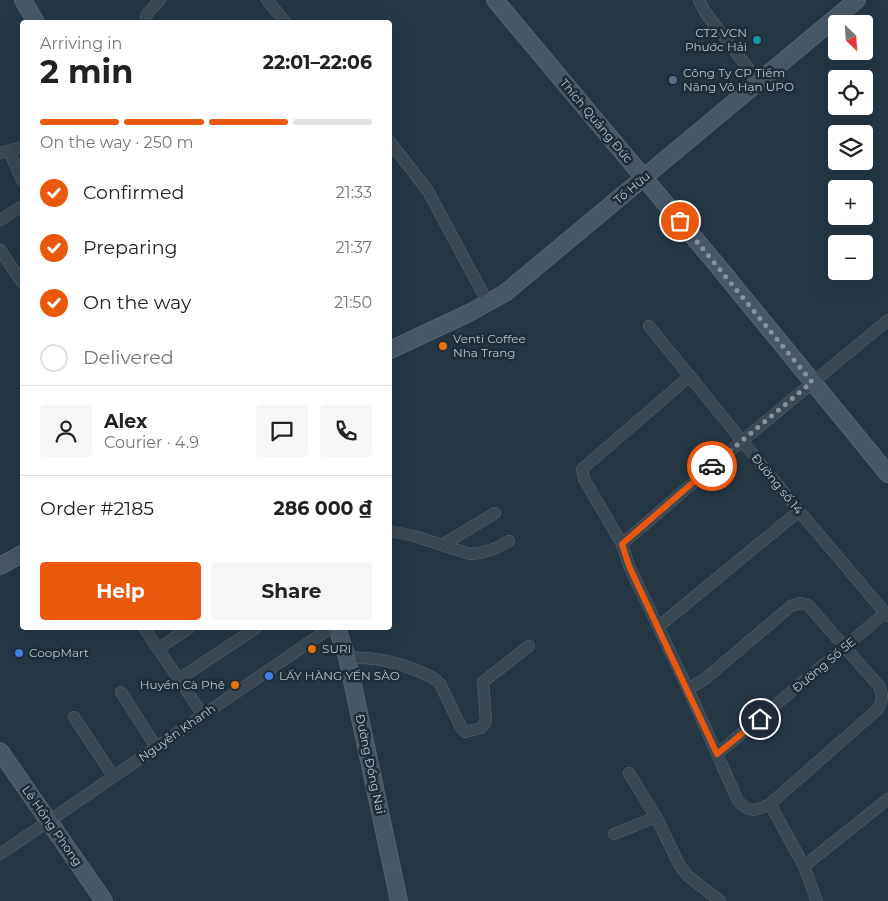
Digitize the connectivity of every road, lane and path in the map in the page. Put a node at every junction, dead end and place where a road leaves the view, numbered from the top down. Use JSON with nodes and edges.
{"nodes":[{"id":1,"x":23,"y":0,"type":"edge"},
{"id":2,"x":160,"y":0,"type":"edge"},
{"id":3,"x":267,"y":0,"type":"edge"},
{"id":4,"x":496,"y":0,"type":"edge"},
{"id":5,"x":699,"y":0,"type":"edge"},
{"id":6,"x":857,"y":0,"type":"edge"},
{"id":7,"x":35,"y":20,"type":"edge"},
{"id":8,"x":146,"y":20,"type":"edge"},
{"id":9,"x":283,"y":20,"type":"edge"},
{"id":10,"x":758,"y":81,"type":"junction"},
{"id":11,"x":392,"y":145,"type":"edge"},
{"id":12,"x":20,"y":148,"type":"edge"},
{"id":13,"x":4,"y":152,"type":"edge"},
{"id":14,"x":20,"y":177,"type":"edge"},
{"id":15,"x":644,"y":178,"type":"junction"},
{"id":16,"x":20,"y":207,"type":"edge"},
{"id":17,"x":0,"y":220,"type":"edge"},
{"id":18,"x":0,"y":250,"type":"edge"},
{"id":19,"x":20,"y":279,"type":"edge"},
{"id":20,"x":488,"y":304,"type":"junction"},
{"id":21,"x":888,"y":320,"type":"edge"},
{"id":22,"x":649,"y":326,"type":"dead end"},
{"id":23,"x":392,"y":349,"type":"edge"},
{"id":24,"x":690,"y":376,"type":"junction"},
{"id":25,"x":812,"y":382,"type":"junction"},
{"id":26,"x":742,"y":441,"type":"junction"},
{"id":27,"x":888,"y":474,"type":"edge"},
{"id":28,"x":799,"y":511,"type":"junction"},
{"id":29,"x":495,"y":513,"type":"dead end"},
{"id":30,"x":392,"y":531,"type":"edge"},
{"id":31,"x":509,"y":541,"type":"dead end"},
{"id":32,"x":622,"y":544,"type":"junction"},
{"id":33,"x":442,"y":545,"type":"junction"},
{"id":34,"x":20,"y":555,"type":"edge"},
{"id":35,"x":0,"y":566,"type":"edge"},
{"id":36,"x":887,"y":615,"type":"edge"},
{"id":37,"x":658,"y":627,"type":"junction"},
{"id":38,"x":146,"y":630,"type":"edge"},
{"id":39,"x":186,"y":630,"type":"edge"},
{"id":40,"x":253,"y":630,"type":"edge"},
{"id":41,"x":327,"y":630,"type":"edge"},
{"id":42,"x":338,"y":630,"type":"edge"},
{"id":43,"x":529,"y":646,"type":"dead end"},
{"id":44,"x":159,"y":648,"type":"junction"},
{"id":45,"x":845,"y":648,"type":"junction"},
{"id":46,"x":347,"y":658,"type":"junction"},
{"id":47,"x":179,"y":679,"type":"junction"},
{"id":48,"x":688,"y":689,"type":"junction"},
{"id":49,"x":120,"y":692,"type":"dead end"},
{"id":50,"x":203,"y":715,"type":"junction"},
{"id":51,"x":74,"y":717,"type":"dead end"},
{"id":52,"x":156,"y":747,"type":"junction"},
{"id":53,"x":0,"y":751,"type":"edge"},
{"id":54,"x":717,"y":754,"type":"junction"},
{"id":55,"x":0,"y":769,"type":"edge"},
{"id":56,"x":629,"y":773,"type":"dead end"},
{"id":57,"x":113,"y":776,"type":"junction"},
{"id":58,"x":888,"y":798,"type":"edge"},
{"id":59,"x":770,"y":804,"type":"junction"},
{"id":60,"x":656,"y":817,"type":"junction"},
{"id":61,"x":44,"y":824,"type":"junction"},
{"id":62,"x":614,"y":834,"type":"dead end"},
{"id":63,"x":0,"y":854,"type":"edge"},
{"id":64,"x":804,"y":866,"type":"junction"},
{"id":65,"x":91,"y":901,"type":"edge"},
{"id":66,"x":104,"y":901,"type":"edge"},
{"id":67,"x":399,"y":901,"type":"edge"},
{"id":68,"x":720,"y":901,"type":"edge"},
{"id":69,"x":817,"y":901,"type":"edge"}],
"edges":[{"from":1,"to":7,"type":"main road"},
{"from":2,"to":8,"type":"street"},
{"from":3,"to":9,"type":"street"},
{"from":4,"to":15,"type":"main road","name":"Thích Quảng Đức"},
{"from":5,"to":10,"type":"street"},
{"from":6,"to":10,"type":"main road","name":"Tố Hữu"},
{"from":10,"to":15,"type":"main road","name":"Tố Hữu"},
{"from":11,"to":20,"type":"street"},
{"from":12,"to":13,"type":"street"},
{"from":13,"to":14,"type":"street"},
{"from":15,"to":20,"type":"main road","name":"Tố Hữu"},
{"from":15,"to":25,"type":"main road","name":"Thích Quảng Đức"},
{"from":16,"to":17,"type":"street"},
{"from":18,"to":19,"type":"street"},
{"from":20,"to":23,"type":"main road","name":"Tố Hữu"},
{"from":21,"to":25,"type":"street"},
{"from":22,"to":24,"type":"street","name":"Đường số 14"},
{"from":24,"to":26,"type":"street","name":"Đường số 14"},
{"from":24,"to":32,"type":"street"},
{"from":25,"to":26,"type":"street"},
{"from":25,"to":27,"type":"main road","name":"Thích Quảng Đức"},
{"from":26,"to":28,"type":"street","name":"Đường số 14"},
{"from":26,"to":32,"type":"street"},
{"from":28,"to":36,"type":"street","name":"Đường số 14"},
{"from":28,"to":37,"type":"street"},
{"from":29,"to":33,"type":"street"},
{"from":30,"to":33,"type":"street"},
{"from":31,"to":33,"type":"street"},
{"from":32,"to":37,"type":"street"},
{"from":34,"to":35,"type":"main road"},
{"from":36,"to":45,"type":"street","name":"Đường Số 5E"},
{"from":37,"to":48,"type":"street"},
{"from":38,"to":44,"type":"street"},
{"from":39,"to":44,"type":"street"},
{"from":40,"to":47,"type":"street"},
{"from":41,"to":50,"type":"street","name":"Nguyễn Khanh"},
{"from":42,"to":46,"type":"main road","name":"Đường Đồng Nai"},
{"from":43,"to":46,"type":"street"},
{"from":44,"to":47,"type":"street"},
{"from":45,"to":48,"type":"street"},
{"from":45,"to":54,"type":"street","name":"Đường Số 5E"},
{"from":45,"to":59,"type":"street"},
{"from":46,"to":67,"type":"main road","name":"Đường Đồng Nai"},
{"from":47,"to":50,"type":"street"},
{"from":48,"to":54,"type":"street"},
{"from":49,"to":52,"type":"street"},
{"from":50,"to":52,"type":"street","name":"Nguyễn Khanh"},
{"from":51,"to":57,"type":"street"},
{"from":52,"to":57,"type":"street","name":"Nguyễn Khanh"},
{"from":53,"to":61,"type":"main road","name":"Lê Hồng Phong"},
{"from":54,"to":59,"type":"street"},
{"from":55,"to":61,"type":"main road","name":"Lê Hồng Phong"},
{"from":56,"to":60,"type":"street"},
{"from":57,"to":61,"type":"street","name":"Nguyễn Khanh"},
{"from":58,"to":64,"type":"street"},
{"from":59,"to":64,"type":"street"},
{"from":60,"to":62,"type":"street"},
{"from":60,"to":68,"type":"street"},
{"from":61,"to":63,"type":"street","name":"Nguyễn Khanh"},
{"from":61,"to":65,"type":"main road","name":"Lê Hồng Phong"},
{"from":61,"to":66,"type":"main road","name":"Lê Hồng Phong"},
{"from":64,"to":69,"type":"street"}]}
